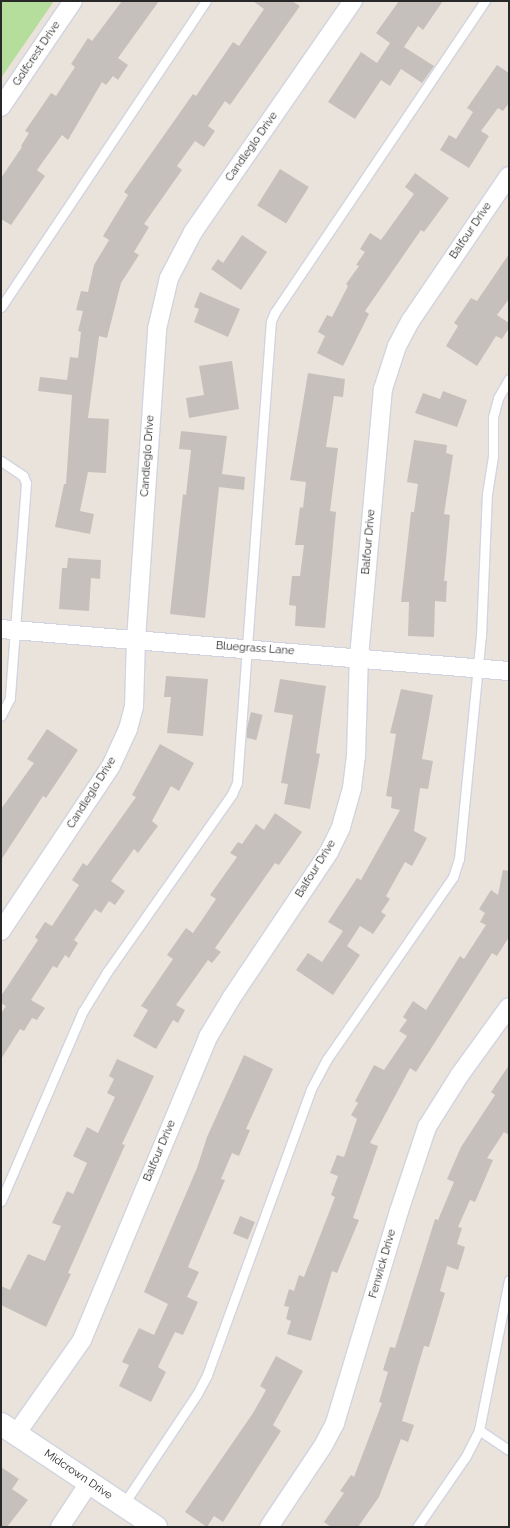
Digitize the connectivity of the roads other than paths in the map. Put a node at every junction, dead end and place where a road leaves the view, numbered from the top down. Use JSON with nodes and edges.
{"nodes":[{"id":1,"x":73,"y":1,"type":"edge"},
{"id":2,"x":206,"y":1,"type":"edge"},
{"id":3,"x":353,"y":1,"type":"edge"},
{"id":4,"x":485,"y":1,"type":"edge"},
{"id":5,"x":1,"y":107,"type":"edge"},
{"id":6,"x":509,"y":176,"type":"edge"},
{"id":7,"x":1,"y":307,"type":"edge"},
{"id":8,"x":509,"y":380,"type":"edge"},
{"id":9,"x":1,"y":462,"type":"edge"},
{"id":10,"x":8,"y":630,"type":"edge"},
{"id":11,"x":136,"y":640,"type":"junction"},
{"id":12,"x":248,"y":649,"type":"junction"},
{"id":13,"x":359,"y":657,"type":"junction"},
{"id":14,"x":476,"y":668,"type":"junction"},
{"id":15,"x":509,"y":671,"type":"edge"},
{"id":16,"x":1,"y":716,"type":"edge"},
{"id":17,"x":1,"y":931,"type":"edge"},
{"id":18,"x":509,"y":1007,"type":"edge"},
{"id":19,"x":503,"y":1030,"type":"edge"},
{"id":20,"x":1,"y":1201,"type":"edge"},
{"id":21,"x":509,"y":1280,"type":"edge"},
{"id":22,"x":9,"y":1429,"type":"edge"},
{"id":23,"x":479,"y":1430,"type":"junction"},
{"id":24,"x":509,"y":1450,"type":"edge"},
{"id":25,"x":90,"y":1483,"type":"junction"},
{"id":26,"x":124,"y":1505,"type":"junction"},
{"id":27,"x":60,"y":1527,"type":"edge"},
{"id":28,"x":156,"y":1527,"type":"edge"},
{"id":29,"x":269,"y":1527,"type":"edge"},
{"id":30,"x":417,"y":1527,"type":"edge"}],
"edges":[{"from":1,"to":5,"type":"street","name":"Golfcrest Drive"},
{"from":2,"to":7,"type":"lane"},
{"from":3,"to":11,"type":"street","name":"Candleglo Drive"},
{"from":4,"to":12,"type":"lane"},
{"from":6,"to":13,"type":"street","name":"Balfour Drive"},
{"from":8,"to":14,"type":"lane"},
{"from":9,"to":10,"type":"lane"},
{"from":10,"to":11,"type":"street","name":"Bluegrass Lane"},
{"from":10,"to":16,"type":"lane"},
{"from":11,"to":12,"type":"street","name":"Bluegrass Lane"},
{"from":11,"to":17,"type":"street","name":"Candleglo Drive"},
{"from":12,"to":13,"type":"street","name":"Bluegrass Lane"},
{"from":12,"to":20,"type":"lane"},
{"from":13,"to":14,"type":"street","name":"Bluegrass Lane"},
{"from":13,"to":22,"type":"street","name":"Balfour Drive"},
{"from":14,"to":15,"type":"street","name":"Bluegrass Lane"},
{"from":14,"to":26,"type":"lane"},
{"from":18,"to":19,"type":"street","name":"Fenwick Drive"},
{"from":19,"to":29,"type":"street","name":"Fenwick Drive"},
{"from":21,"to":23,"type":"lane"},
{"from":22,"to":25,"type":"street","name":"Midcrown Drive"},
{"from":23,"to":24,"type":"lane"},
{"from":23,"to":30,"type":"lane"},
{"from":25,"to":26,"type":"street","name":"Midcrown Drive"},
{"from":25,"to":27,"type":"street"},
{"from":26,"to":28,"type":"street","name":"Midcrown Drive"}]}
